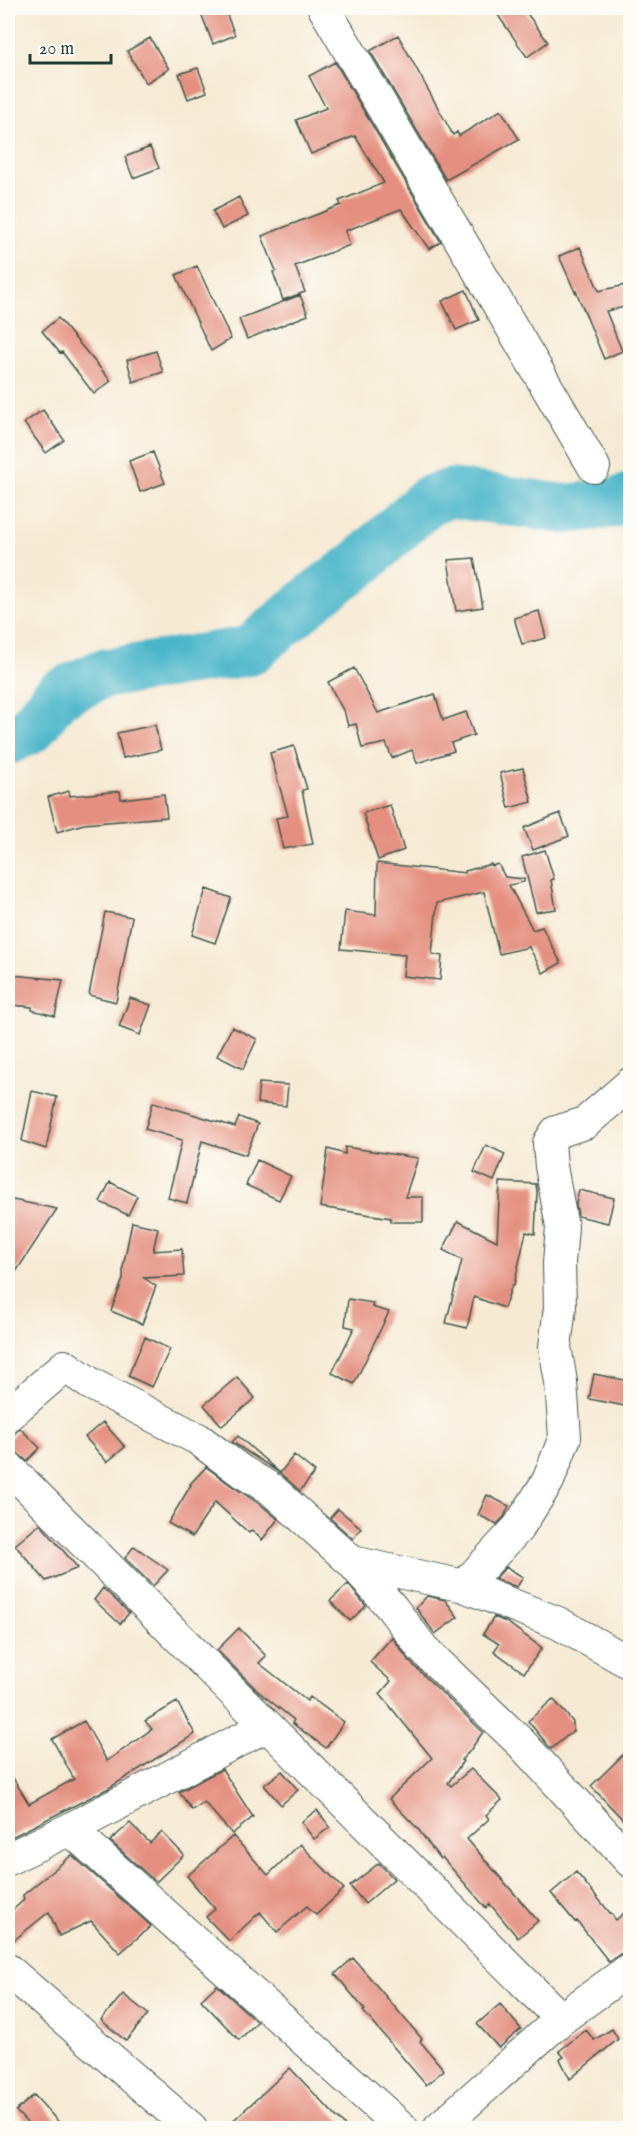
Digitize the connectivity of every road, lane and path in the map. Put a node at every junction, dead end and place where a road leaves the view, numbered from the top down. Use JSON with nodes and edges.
{"nodes":[{"id":1,"x":324,"y":8,"type":"edge"},
{"id":2,"x":594,"y":468,"type":"dead end"},
{"id":3,"x":630,"y":1084,"type":"edge"},
{"id":4,"x":8,"y":1415,"type":"edge"},
{"id":5,"x":8,"y":1467,"type":"edge"},
{"id":6,"x":352,"y":1562,"type":"junction"},
{"id":7,"x":464,"y":1586,"type":"junction"},
{"id":8,"x":630,"y":1663,"type":"edge"},
{"id":9,"x":266,"y":1726,"type":"junction"},
{"id":10,"x":70,"y":1828,"type":"junction"},
{"id":11,"x":8,"y":1859,"type":"edge"},
{"id":12,"x":630,"y":1861,"type":"edge"},
{"id":13,"x":630,"y":1969,"type":"edge"},
{"id":14,"x":8,"y":1970,"type":"edge"},
{"id":15,"x":561,"y":2019,"type":"junction"},
{"id":16,"x":191,"y":2128,"type":"edge"},
{"id":17,"x":402,"y":2128,"type":"edge"},
{"id":18,"x":438,"y":2128,"type":"edge"}],
"edges":[{"from":1,"to":2,"type":"street"},
{"from":3,"to":7,"type":"street"},
{"from":4,"to":6,"type":"street"},
{"from":5,"to":9,"type":"street"},
{"from":6,"to":7,"type":"street"},
{"from":6,"to":12,"type":"street"},
{"from":7,"to":8,"type":"street"},
{"from":9,"to":10,"type":"street"},
{"from":9,"to":15,"type":"street"},
{"from":10,"to":11,"type":"street"},
{"from":10,"to":17,"type":"street"},
{"from":13,"to":15,"type":"street"},
{"from":14,"to":16,"type":"street"},
{"from":15,"to":18,"type":"street"}]}
